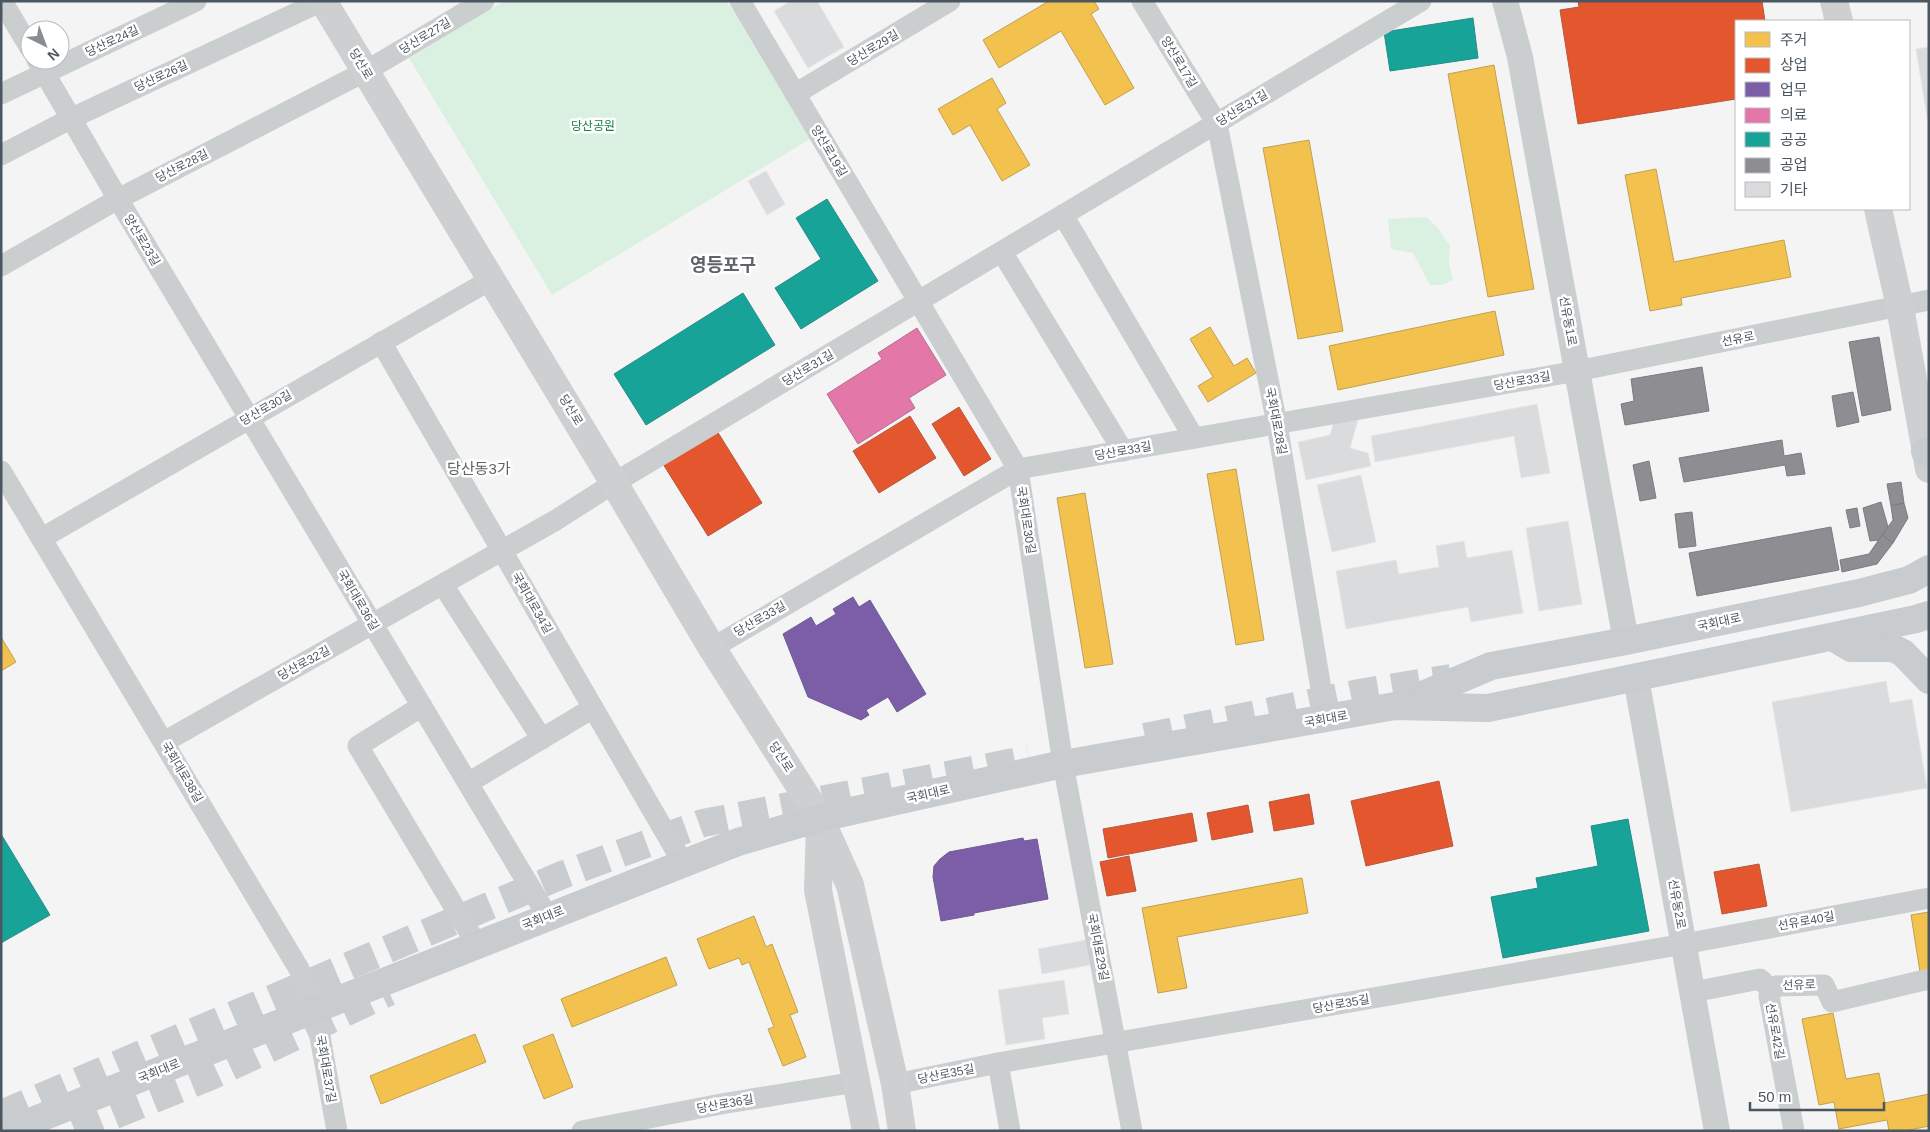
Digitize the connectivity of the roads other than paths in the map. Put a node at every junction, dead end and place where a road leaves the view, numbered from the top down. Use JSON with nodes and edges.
{"nodes":[{"id":1,"x":2,"y":1,"type":"edge"},
{"id":2,"x":196,"y":1,"type":"edge"},
{"id":3,"x":323,"y":1,"type":"edge"},
{"id":4,"x":484,"y":1,"type":"edge"},
{"id":5,"x":740,"y":1,"type":"edge"},
{"id":6,"x":950,"y":1,"type":"edge"},
{"id":7,"x":1142,"y":1,"type":"edge"},
{"id":8,"x":1421,"y":1,"type":"edge"},
{"id":9,"x":1505,"y":1,"type":"edge"},
{"id":10,"x":1834,"y":1,"type":"edge"},
{"id":11,"x":1838,"y":20,"type":"edge"},
{"id":12,"x":20,"y":31,"type":"edge"},
{"id":13,"x":70,"y":54,"type":"edge"},
{"id":14,"x":35,"y":70,"type":"edge"},
{"id":15,"x":43,"y":70,"type":"edge"},
{"id":16,"x":366,"y":71,"type":"junction"},
{"id":17,"x":1,"y":94,"type":"edge"},
{"id":18,"x":796,"y":94,"type":"junction"},
{"id":19,"x":72,"y":118,"type":"junction"},
{"id":20,"x":1217,"y":124,"type":"junction"},
{"id":21,"x":1,"y":155,"type":"edge"},
{"id":22,"x":118,"y":199,"type":"junction"},
{"id":23,"x":1878,"y":210,"type":"edge"},
{"id":24,"x":1063,"y":215,"type":"junction"},
{"id":25,"x":1002,"y":252,"type":"junction"},
{"id":26,"x":1,"y":266,"type":"edge"},
{"id":27,"x":492,"y":280,"type":"junction"},
{"id":28,"x":1929,"y":300,"type":"edge"},
{"id":29,"x":919,"y":302,"type":"junction"},
{"id":30,"x":1900,"y":307,"type":"junction"},
{"id":31,"x":380,"y":342,"type":"junction"},
{"id":32,"x":1577,"y":371,"type":"junction"},
{"id":33,"x":249,"y":418,"type":"junction"},
{"id":34,"x":1277,"y":424,"type":"junction"},
{"id":35,"x":1194,"y":438,"type":"junction"},
{"id":36,"x":1123,"y":451,"type":"junction"},
{"id":37,"x":1928,"y":458,"type":"edge"},
{"id":38,"x":1018,"y":469,"type":"junction"},
{"id":39,"x":1,"y":471,"type":"edge"},
{"id":40,"x":614,"y":483,"type":"junction"},
{"id":41,"x":42,"y":538,"type":"junction"},
{"id":42,"x":502,"y":551,"type":"junction"},
{"id":43,"x":1929,"y":569,"type":"edge"},
{"id":44,"x":443,"y":585,"type":"junction"},
{"id":45,"x":1860,"y":593,"type":"junction"},
{"id":46,"x":1929,"y":615,"type":"edge"},
{"id":47,"x":373,"y":625,"type":"junction"},
{"id":48,"x":1867,"y":629,"type":"junction"},
{"id":49,"x":1832,"y":637,"type":"junction"},
{"id":50,"x":1626,"y":641,"type":"junction"},
{"id":51,"x":712,"y":648,"type":"junction"},
{"id":52,"x":1636,"y":678,"type":"junction"},
{"id":53,"x":1929,"y":680,"type":"edge"},
{"id":54,"x":422,"y":706,"type":"junction"},
{"id":55,"x":1395,"y":706,"type":"junction"},
{"id":56,"x":594,"y":708,"type":"junction"},
{"id":57,"x":1326,"y":719,"type":"junction"},
{"id":58,"x":542,"y":739,"type":"junction"},
{"id":59,"x":164,"y":742,"type":"junction"},
{"id":60,"x":1063,"y":764,"type":"junction"},
{"id":61,"x":468,"y":783,"type":"junction"},
{"id":62,"x":820,"y":818,"type":"junction"},
{"id":63,"x":683,"y":863,"type":"junction"},
{"id":64,"x":1929,"y":898,"type":"edge"},
{"id":65,"x":548,"y":917,"type":"junction"},
{"id":66,"x":477,"y":944,"type":"junction"},
{"id":67,"x":1684,"y":944,"type":"junction"},
{"id":68,"x":1929,"y":979,"type":"edge"},
{"id":69,"x":1772,"y":991,"type":"junction"},
{"id":70,"x":1693,"y":992,"type":"junction"},
{"id":71,"x":315,"y":1009,"type":"junction"},
{"id":72,"x":1116,"y":1043,"type":"junction"},
{"id":73,"x":998,"y":1063,"type":"junction"},
{"id":74,"x":856,"y":1082,"type":"junction"},
{"id":75,"x":894,"y":1084,"type":"junction"},
{"id":76,"x":334,"y":1130,"type":"edge"},
{"id":77,"x":590,"y":1130,"type":"edge"},
{"id":78,"x":1127,"y":1130,"type":"edge"},
{"id":79,"x":7,"y":1131,"type":"edge"},
{"id":80,"x":866,"y":1131,"type":"edge"},
{"id":81,"x":902,"y":1131,"type":"edge"},
{"id":82,"x":1010,"y":1131,"type":"edge"},
{"id":83,"x":1717,"y":1131,"type":"edge"},
{"id":84,"x":1794,"y":1131,"type":"edge"}],
"edges":[{"from":1,"to":12,"type":"street"},
{"from":2,"to":13,"type":"street","name":"당산로24길"},
{"from":3,"to":16,"type":"main road","name":"당산로"},
{"from":3,"to":19,"type":"street","name":"당산로26길"},
{"from":4,"to":16,"type":"street","name":"당산로27길"},
{"from":5,"to":18,"type":"street","name":"양산로19길"},
{"from":6,"to":18,"type":"street","name":"당산로29길"},
{"from":7,"to":20,"type":"street","name":"양산로17길"},
{"from":8,"to":20,"type":"street","name":"당산로31길"},
{"from":9,"to":32,"type":"street","name":"선유동1로"},
{"from":10,"to":11,"type":"main road"},
{"from":14,"to":17,"type":"street","name":"당산로24길"},
{"from":15,"to":19,"type":"street","name":"양산로23길"},
{"from":16,"to":22,"type":"street","name":"당산로28길"},
{"from":16,"to":27,"type":"main road","name":"당산로"},
{"from":18,"to":29,"type":"street","name":"양산로19길"},
{"from":19,"to":21,"type":"street","name":"당산로26길"},
{"from":19,"to":22,"type":"street","name":"양산로23길"},
{"from":20,"to":24,"type":"street","name":"당산로31길"},
{"from":20,"to":34,"type":"street","name":"국회대로28길"},
{"from":22,"to":26,"type":"street","name":"당산로28길"},
{"from":22,"to":33,"type":"street","name":"양산로23길"},
{"from":23,"to":30,"type":"main road"},
{"from":24,"to":25,"type":"street","name":"당산로31길"},
{"from":24,"to":35,"type":"street"},
{"from":25,"to":29,"type":"street","name":"당산로31길"},
{"from":25,"to":36,"type":"street"},
{"from":27,"to":31,"type":"street","name":"당산로30길"},
{"from":27,"to":40,"type":"main road","name":"당산로"},
{"from":28,"to":30,"type":"street","name":"선유로"},
{"from":29,"to":38,"type":"street","name":"국회대로30길"},
{"from":29,"to":40,"type":"street","name":"당산로31길"},
{"from":30,"to":32,"type":"street","name":"선유로"},
{"from":30,"to":37,"type":"main road"},
{"from":31,"to":33,"type":"street","name":"당산로30길"},
{"from":31,"to":42,"type":"street","name":"국회대로34길"},
{"from":32,"to":34,"type":"street","name":"당산로33길"},
{"from":32,"to":50,"type":"street","name":"선유동1로"},
{"from":33,"to":41,"type":"street","name":"당산로30길"},
{"from":33,"to":47,"type":"street","name":"국회대로36길"},
{"from":34,"to":35,"type":"street","name":"당산로33길"},
{"from":34,"to":57,"type":"street","name":"국회대로28길"},
{"from":35,"to":36,"type":"street","name":"당산로33길"},
{"from":36,"to":38,"type":"street","name":"당산로33길"},
{"from":38,"to":51,"type":"street","name":"당산로33길"},
{"from":38,"to":60,"type":"street","name":"국회대로30길"},
{"from":39,"to":41,"type":"street","name":"국회대로38길"},
{"from":40,"to":42,"type":"street","name":"당산로32길"},
{"from":40,"to":51,"type":"main road","name":"당산로"},
{"from":41,"to":59,"type":"street","name":"국회대로38길"},
{"from":42,"to":44,"type":"street","name":"당산로32길"},
{"from":42,"to":56,"type":"street","name":"국회대로34길"},
{"from":43,"to":45,"type":"main road","name":"국회대로"},
{"from":44,"to":47,"type":"street","name":"당산로32길"},
{"from":44,"to":58,"type":"street"},
{"from":45,"to":48,"type":"main road"},
{"from":45,"to":50,"type":"main road","name":"국회대로"},
{"from":46,"to":48,"type":"main road","name":"국회대로"},
{"from":47,"to":54,"type":"street","name":"국회대로36길"},
{"from":47,"to":59,"type":"street","name":"당산로32길"},
{"from":48,"to":49,"type":"main road","name":"국회대로"},
{"from":49,"to":52,"type":"main road","name":"국회대로"},
{"from":49,"to":53,"type":"main road"},
{"from":50,"to":55,"type":"main road","name":"국회대로"},
{"from":51,"to":62,"type":"main road","name":"당산로"},
{"from":52,"to":55,"type":"main road","name":"국회대로"},
{"from":52,"to":67,"type":"street","name":"선유동2로"},
{"from":54,"to":61,"type":"street","name":"국회대로36길"},
{"from":54,"to":66,"type":"street"},
{"from":55,"to":57,"type":"main road","name":"국회대로"},
{"from":56,"to":58,"type":"street"},
{"from":56,"to":63,"type":"street","name":"국회대로34길"},
{"from":57,"to":60,"type":"main road","name":"국회대로"},
{"from":58,"to":61,"type":"street"},
{"from":59,"to":71,"type":"street","name":"국회대로38길"},
{"from":60,"to":62,"type":"main road","name":"국회대로"},
{"from":60,"to":72,"type":"street","name":"국회대로29길"},
{"from":61,"to":65,"type":"street","name":"국회대로36길"},
{"from":62,"to":63,"type":"main road","name":"국회대로"},
{"from":62,"to":74,"type":"main road"},
{"from":62,"to":75,"type":"main road","name":"당산로"},
{"from":63,"to":65,"type":"main road","name":"국회대로"},
{"from":64,"to":67,"type":"street","name":"선유로40길"},
{"from":65,"to":66,"type":"main road","name":"국회대로"},
{"from":66,"to":71,"type":"main road","name":"국회대로"},
{"from":67,"to":70,"type":"street","name":"선유동2로"},
{"from":67,"to":72,"type":"street","name":"당산로35길"},
{"from":68,"to":69,"type":"street","name":"선유로"},
{"from":69,"to":70,"type":"street","name":"선유로"},
{"from":69,"to":84,"type":"street","name":"선유로42길"},
{"from":70,"to":83,"type":"street","name":"선유동2로"},
{"from":71,"to":76,"type":"street","name":"국회대로37길"},
{"from":71,"to":79,"type":"main road","name":"국회대로"},
{"from":72,"to":73,"type":"street","name":"당산로35길"},
{"from":72,"to":78,"type":"street","name":"국회대로29길"},
{"from":73,"to":75,"type":"street","name":"당산로35길"},
{"from":73,"to":82,"type":"street"},
{"from":74,"to":77,"type":"street","name":"당산로36길"},
{"from":74,"to":80,"type":"main road"},
{"from":75,"to":81,"type":"main road","name":"당산로"}]}
